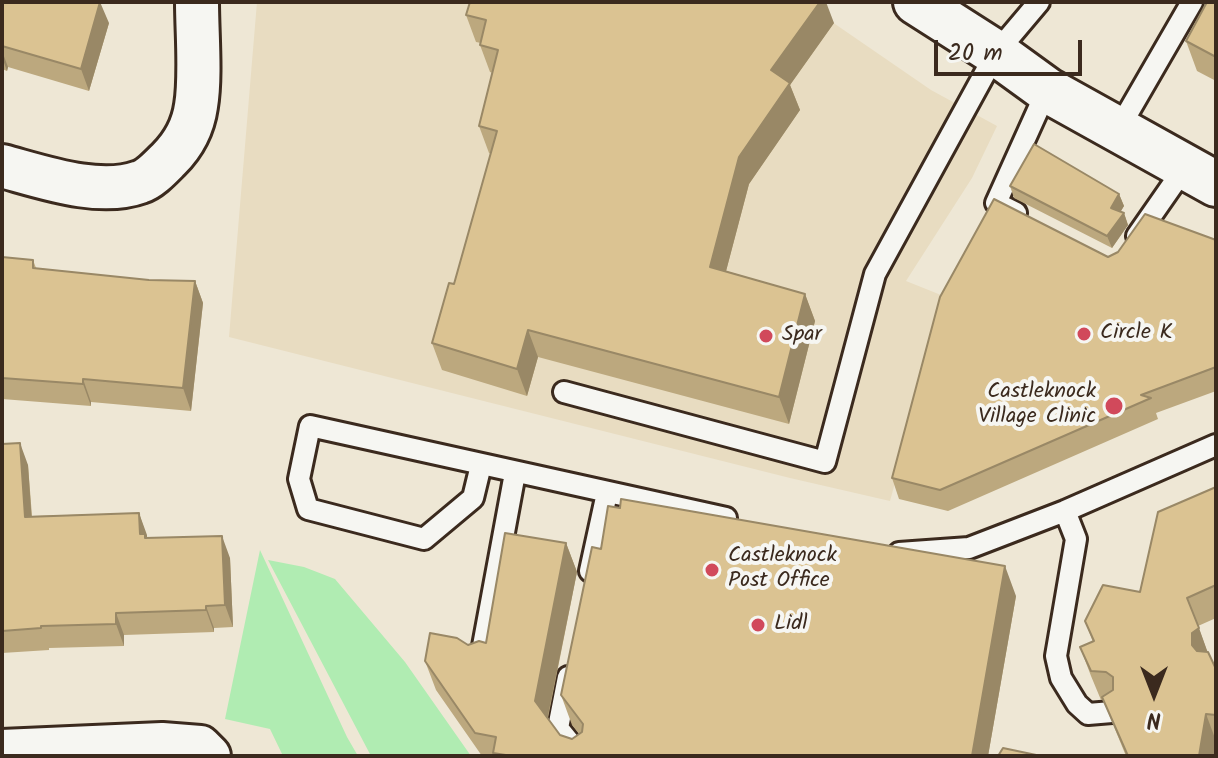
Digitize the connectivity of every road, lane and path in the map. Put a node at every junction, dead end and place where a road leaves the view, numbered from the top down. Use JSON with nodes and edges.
{"nodes":[{"id":1,"x":197,"y":2,"type":"edge"},
{"id":2,"x":916,"y":2,"type":"edge"},
{"id":3,"x":1039,"y":2,"type":"edge"},
{"id":4,"x":1192,"y":2,"type":"edge"},
{"id":5,"x":996,"y":53,"type":"junction"},
{"id":6,"x":1047,"y":90,"type":"junction"},
{"id":7,"x":1118,"y":130,"type":"junction"},
{"id":8,"x":2,"y":166,"type":"edge"},
{"id":9,"x":1200,"y":176,"type":"edge"},
{"id":10,"x":1036,"y":224,"type":"edge"},
{"id":11,"x":1125,"y":252,"type":"edge"},
{"id":12,"x":564,"y":392,"type":"dead end"},
{"id":13,"x":1216,"y":445,"type":"edge"},
{"id":14,"x":481,"y":465,"type":"junction"},
{"id":15,"x":515,"y":473,"type":"junction"},
{"id":16,"x":607,"y":493,"type":"junction"},
{"id":17,"x":1065,"y":511,"type":"junction"},
{"id":18,"x":753,"y":524,"type":"edge"},
{"id":19,"x":875,"y":549,"type":"edge"},
{"id":20,"x":587,"y":589,"type":"edge"},
{"id":21,"x":574,"y":650,"type":"edge"},
{"id":22,"x":480,"y":662,"type":"edge"},
{"id":23,"x":1112,"y":712,"type":"edge"},
{"id":24,"x":2,"y":751,"type":"edge"},
{"id":25,"x":209,"y":756,"type":"edge"},
{"id":26,"x":581,"y":756,"type":"edge"}],
"edges":[{"from":1,"to":8,"type":"street"},
{"from":2,"to":5,"type":"main road"},
{"from":3,"to":5,"type":"lane"},
{"from":4,"to":7,"type":"lane"},
{"from":5,"to":6,"type":"main road"},
{"from":5,"to":12,"type":"lane"},
{"from":6,"to":7,"type":"main road"},
{"from":6,"to":10,"type":"lane"},
{"from":7,"to":9,"type":"main road"},
{"from":9,"to":11,"type":"lane"},
{"from":13,"to":17,"type":"lane"},
{"from":14,"to":14,"type":"lane"},
{"from":14,"to":15,"type":"lane"},
{"from":15,"to":16,"type":"lane"},
{"from":15,"to":22,"type":"lane"},
{"from":16,"to":18,"type":"lane"},
{"from":16,"to":20,"type":"lane"},
{"from":17,"to":19,"type":"lane"},
{"from":17,"to":23,"type":"lane"},
{"from":21,"to":26,"type":"lane"},
{"from":24,"to":25,"type":"street"}]}
